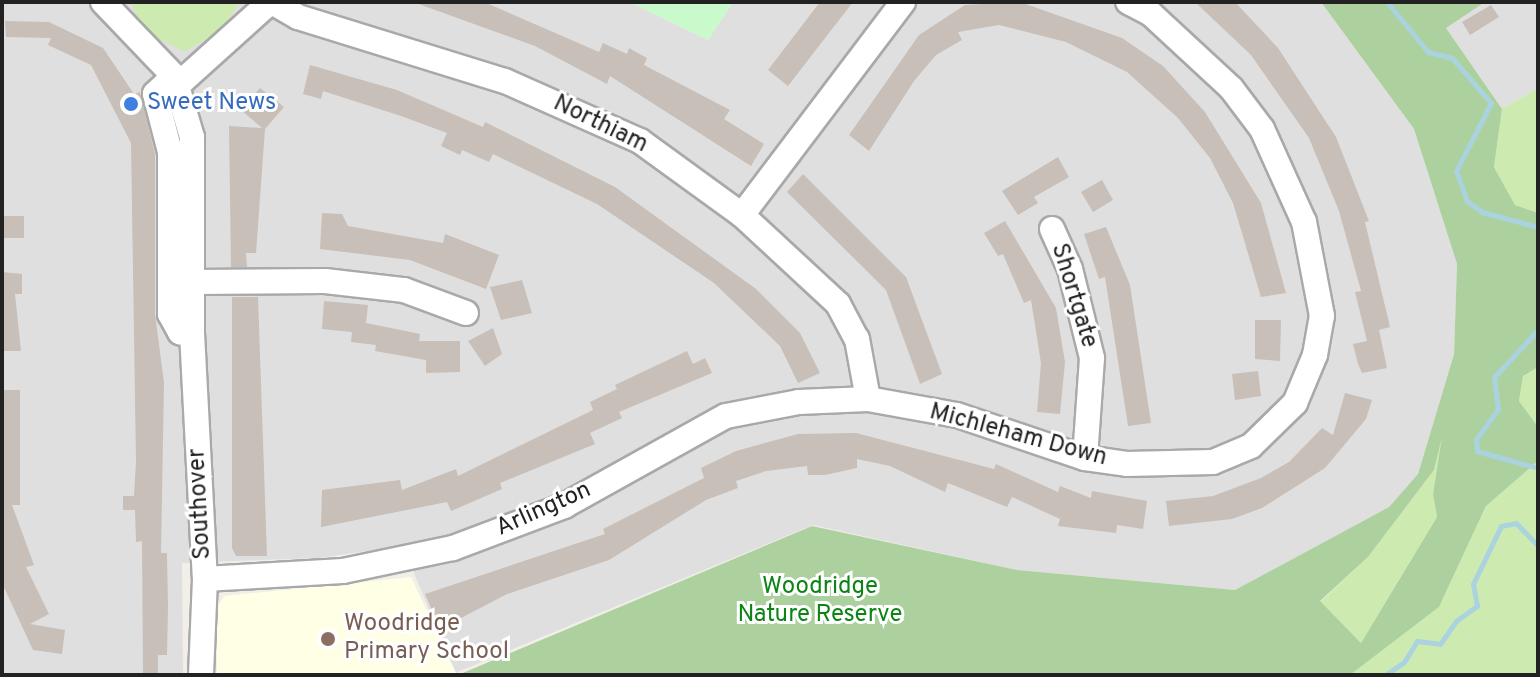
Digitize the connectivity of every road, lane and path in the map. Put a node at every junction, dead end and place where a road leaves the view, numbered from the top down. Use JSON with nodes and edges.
{"nodes":[{"id":1,"x":103,"y":2,"type":"edge"},
{"id":2,"x":271,"y":2,"type":"edge"},
{"id":3,"x":903,"y":2,"type":"edge"},
{"id":4,"x":1128,"y":2,"type":"edge"},
{"id":5,"x":176,"y":80,"type":"junction"},
{"id":6,"x":181,"y":187,"type":"junction"},
{"id":7,"x":742,"y":215,"type":"junction"},
{"id":8,"x":1052,"y":229,"type":"dead end"},
{"id":9,"x":193,"y":282,"type":"junction"},
{"id":10,"x":466,"y":313,"type":"dead end"},
{"id":11,"x":192,"y":333,"type":"junction"},
{"id":12,"x":868,"y":399,"type":"junction"},
{"id":13,"x":1085,"y":458,"type":"junction"},
{"id":14,"x":205,"y":579,"type":"junction"},
{"id":15,"x":201,"y":675,"type":"edge"}],
"edges":[{"from":1,"to":5,"type":"street"},
{"from":2,"to":5,"type":"street"},
{"from":2,"to":7,"type":"street","name":"Northiam"},
{"from":3,"to":7,"type":"street"},
{"from":4,"to":13,"type":"street","name":"Michleham Down"},
{"from":5,"to":6,"type":"street","name":"Southover"},
{"from":6,"to":9,"type":"street","name":"Southover"},
{"from":6,"to":11,"type":"street","name":"Southover"},
{"from":7,"to":12,"type":"street","name":"Northiam"},
{"from":8,"to":13,"type":"street","name":"Shortgate"},
{"from":9,"to":10,"type":"street"},
{"from":9,"to":11,"type":"street","name":"Southover"},
{"from":11,"to":14,"type":"street","name":"Southover"},
{"from":12,"to":13,"type":"street","name":"Michleham Down"},
{"from":12,"to":14,"type":"street","name":"Arlington"},
{"from":14,"to":15,"type":"street","name":"Southover"}]}
